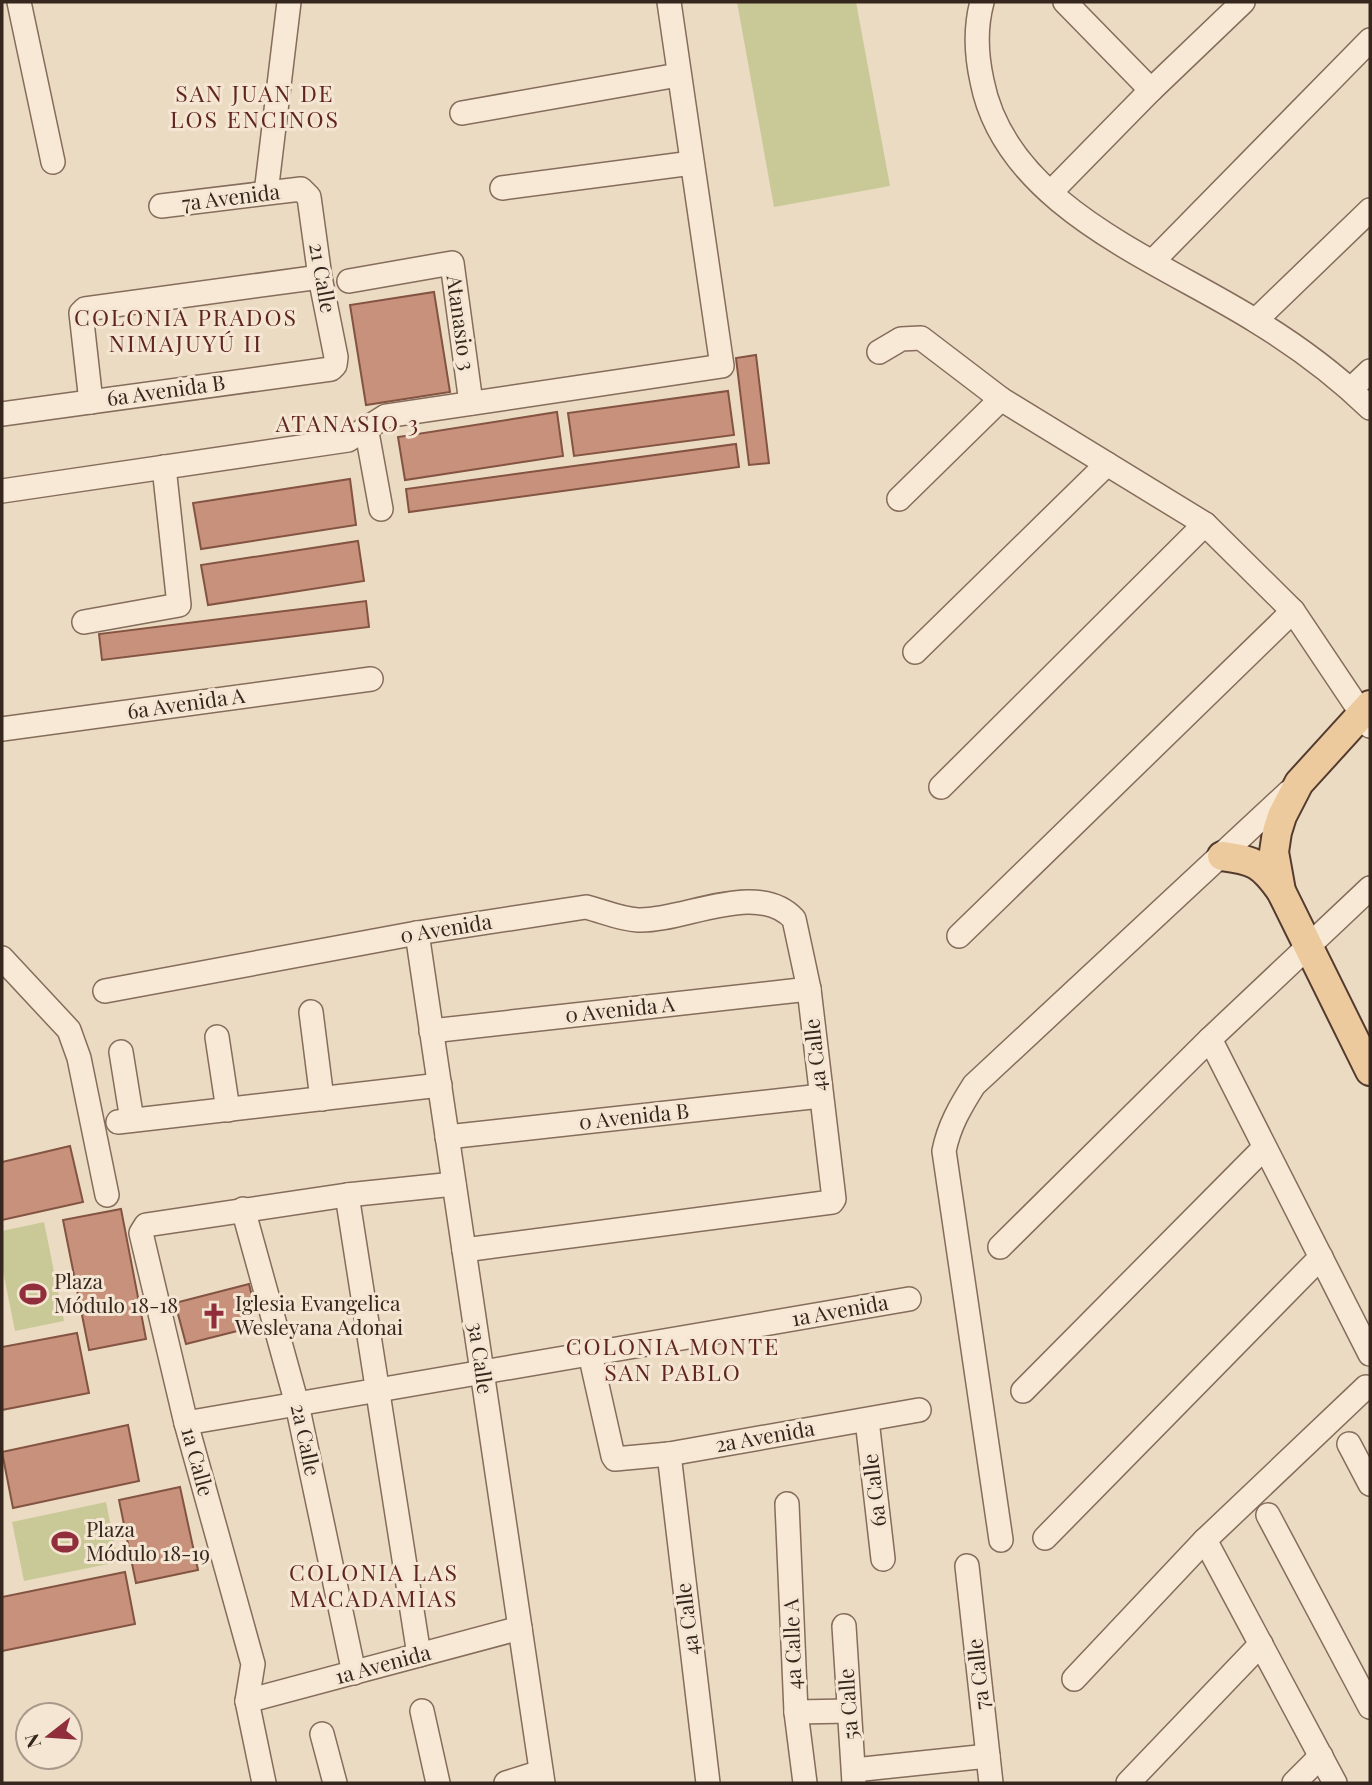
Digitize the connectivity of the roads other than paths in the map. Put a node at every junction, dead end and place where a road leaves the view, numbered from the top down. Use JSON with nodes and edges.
{"nodes":[{"id":1,"x":19,"y":2,"type":"edge"},
{"id":2,"x":289,"y":2,"type":"edge"},
{"id":3,"x":669,"y":2,"type":"edge"},
{"id":4,"x":982,"y":2,"type":"edge"},
{"id":5,"x":1065,"y":2,"type":"edge"},
{"id":6,"x":1238,"y":3,"type":"edge"},
{"id":7,"x":1370,"y":40,"type":"edge"},
{"id":8,"x":678,"y":75,"type":"junction"},
{"id":9,"x":1151,"y":90,"type":"junction"},
{"id":10,"x":462,"y":113,"type":"dead end"},
{"id":11,"x":52,"y":162,"type":"dead end"},
{"id":12,"x":692,"y":163,"type":"junction"},
{"id":13,"x":502,"y":188,"type":"dead end"},
{"id":14,"x":301,"y":189,"type":"joint"},
{"id":15,"x":1051,"y":192,"type":"junction"},
{"id":16,"x":266,"y":193,"type":"junction"},
{"id":17,"x":162,"y":206,"type":"dead end"},
{"id":18,"x":1370,"y":210,"type":"edge"},
{"id":19,"x":1153,"y":261,"type":"junction"},
{"id":20,"x":320,"y":277,"type":"junction"},
{"id":21,"x":349,"y":281,"type":"dead end"},
{"id":22,"x":1256,"y":320,"type":"junction"},
{"id":23,"x":879,"y":352,"type":"dead end"},
{"id":24,"x":331,"y":369,"type":"joint"},
{"id":25,"x":1370,"y":371,"type":"edge"},
{"id":26,"x":1351,"y":389,"type":"junction"},
{"id":27,"x":1001,"y":399,"type":"junction"},
{"id":28,"x":91,"y":402,"type":"junction"},
{"id":29,"x":471,"y":403,"type":"junction"},
{"id":30,"x":1370,"y":408,"type":"edge"},
{"id":31,"x":2,"y":414,"type":"edge"},
{"id":32,"x":366,"y":428,"type":"junction"},
{"id":33,"x":1107,"y":464,"type":"junction"},
{"id":34,"x":164,"y":467,"type":"junction"},
{"id":35,"x":2,"y":491,"type":"edge"},
{"id":36,"x":899,"y":499,"type":"dead end"},
{"id":37,"x":381,"y":509,"type":"dead end"},
{"id":38,"x":1205,"y":524,"type":"junction"},
{"id":39,"x":1293,"y":611,"type":"junction"},
{"id":40,"x":83,"y":622,"type":"dead end"},
{"id":41,"x":915,"y":652,"type":"dead end"},
{"id":42,"x":371,"y":679,"type":"dead end"},
{"id":43,"x":1367,"y":715,"type":"edge"},
{"id":44,"x":2,"y":729,"type":"edge"},
{"id":45,"x":1299,"y":783,"type":"junction"},
{"id":46,"x":941,"y":787,"type":"dead end"},
{"id":47,"x":1222,"y":856,"type":"junction"},
{"id":48,"x":1370,"y":888,"type":"edge"},
{"id":49,"x":1281,"y":891,"type":"junction"},
{"id":50,"x":785,"y":911,"type":"joint"},
{"id":51,"x":417,"y":933,"type":"junction"},
{"id":52,"x":959,"y":936,"type":"dead end"},
{"id":53,"x":1307,"y":948,"type":"junction"},
{"id":54,"x":2,"y":958,"type":"edge"},
{"id":55,"x":809,"y":989,"type":"junction"},
{"id":56,"x":105,"y":991,"type":"dead end"},
{"id":57,"x":311,"y":1012,"type":"dead end"},
{"id":58,"x":431,"y":1031,"type":"junction"},
{"id":59,"x":217,"y":1037,"type":"dead end"},
{"id":60,"x":1210,"y":1039,"type":"junction"},
{"id":61,"x":121,"y":1052,"type":"dead end"},
{"id":62,"x":1367,"y":1056,"type":"edge"},
{"id":63,"x":440,"y":1085,"type":"junction"},
{"id":64,"x":821,"y":1096,"type":"junction"},
{"id":65,"x":322,"y":1099,"type":"junction"},
{"id":66,"x":228,"y":1110,"type":"junction"},
{"id":67,"x":447,"y":1137,"type":"junction"},
{"id":68,"x":1264,"y":1148,"type":"junction"},
{"id":69,"x":454,"y":1184,"type":"junction"},
{"id":70,"x":107,"y":1195,"type":"dead end"},
{"id":71,"x":347,"y":1195,"type":"junction"},
{"id":72,"x":243,"y":1209,"type":"junction"},
{"id":73,"x":1000,"y":1247,"type":"dead end"},
{"id":74,"x":464,"y":1250,"type":"junction"},
{"id":75,"x":1321,"y":1257,"type":"junction"},
{"id":76,"x":909,"y":1299,"type":"dead end"},
{"id":77,"x":590,"y":1354,"type":"junction"},
{"id":78,"x":1370,"y":1354,"type":"edge"},
{"id":79,"x":482,"y":1373,"type":"junction"},
{"id":80,"x":1366,"y":1387,"type":"dead end"},
{"id":81,"x":377,"y":1390,"type":"junction"},
{"id":82,"x":1023,"y":1391,"type":"dead end"},
{"id":83,"x":298,"y":1404,"type":"junction"},
{"id":84,"x":919,"y":1410,"type":"dead end"},
{"id":85,"x":867,"y":1420,"type":"junction"},
{"id":86,"x":186,"y":1423,"type":"junction"},
{"id":87,"x":1349,"y":1444,"type":"dead end"},
{"id":88,"x":669,"y":1454,"type":"junction"},
{"id":89,"x":1370,"y":1485,"type":"edge"},
{"id":90,"x":788,"y":1504,"type":"dead end"},
{"id":91,"x":1268,"y":1515,"type":"dead end"},
{"id":92,"x":1045,"y":1538,"type":"dead end"},
{"id":93,"x":1001,"y":1540,"type":"dead end"},
{"id":94,"x":1205,"y":1541,"type":"junction"},
{"id":95,"x":883,"y":1559,"type":"dead end"},
{"id":96,"x":967,"y":1566,"type":"dead end"},
{"id":97,"x":844,"y":1626,"type":"dead end"},
{"id":98,"x":520,"y":1628,"type":"junction"},
{"id":99,"x":1261,"y":1644,"type":"junction"},
{"id":100,"x":419,"y":1655,"type":"junction"},
{"id":101,"x":354,"y":1673,"type":"junction"},
{"id":102,"x":1074,"y":1679,"type":"dead end"},
{"id":103,"x":247,"y":1701,"type":"junction"},
{"id":104,"x":1370,"y":1707,"type":"edge"},
{"id":105,"x":849,"y":1711,"type":"junction"},
{"id":106,"x":422,"y":1712,"type":"dead end"},
{"id":107,"x":796,"y":1712,"type":"junction"},
{"id":108,"x":322,"y":1734,"type":"dead end"},
{"id":109,"x":988,"y":1756,"type":"junction"},
{"id":110,"x":1321,"y":1756,"type":"junction"},
{"id":111,"x":854,"y":1777,"type":"edge"},
{"id":112,"x":542,"y":1778,"type":"edge"},
{"id":113,"x":264,"y":1783,"type":"edge"},
{"id":114,"x":335,"y":1783,"type":"edge"},
{"id":115,"x":438,"y":1783,"type":"edge"},
{"id":116,"x":506,"y":1783,"type":"edge"},
{"id":117,"x":708,"y":1783,"type":"edge"},
{"id":118,"x":805,"y":1783,"type":"edge"},
{"id":119,"x":991,"y":1783,"type":"edge"},
{"id":120,"x":1128,"y":1783,"type":"edge"},
{"id":121,"x":1294,"y":1783,"type":"edge"},
{"id":122,"x":1335,"y":1783,"type":"edge"}],
"edges":[{"from":1,"to":11,"type":"street"},
{"from":2,"to":16,"type":"street"},
{"from":3,"to":8,"type":"street"},
{"from":4,"to":15,"type":"street"},
{"from":5,"to":9,"type":"street"},
{"from":6,"to":9,"type":"street"},
{"from":7,"to":19,"type":"street"},
{"from":8,"to":10,"type":"street"},
{"from":8,"to":12,"type":"street"},
{"from":9,"to":15,"type":"street"},
{"from":12,"to":13,"type":"street"},
{"from":12,"to":29,"type":"street"},
{"from":14,"to":16,"type":"street","name":"7a Avenida"},
{"from":14,"to":20,"type":"street","name":"21 Calle"},
{"from":15,"to":19,"type":"street"},
{"from":16,"to":17,"type":"street","name":"7a Avenida"},
{"from":18,"to":22,"type":"street"},
{"from":19,"to":22,"type":"street"},
{"from":20,"to":24,"type":"street","name":"21 Calle"},
{"from":20,"to":28,"type":"street"},
{"from":21,"to":29,"type":"street","name":"Atanasio 3"},
{"from":22,"to":26,"type":"street"},
{"from":23,"to":27,"type":"street"},
{"from":24,"to":28,"type":"street","name":"6a Avenida B"},
{"from":25,"to":26,"type":"street"},
{"from":26,"to":30,"type":"street"},
{"from":27,"to":33,"type":"street"},
{"from":27,"to":36,"type":"street"},
{"from":28,"to":31,"type":"street","name":"6a Avenida B"},
{"from":29,"to":32,"type":"street"},
{"from":32,"to":34,"type":"street"},
{"from":32,"to":37,"type":"street"},
{"from":33,"to":38,"type":"street"},
{"from":33,"to":41,"type":"street"},
{"from":34,"to":35,"type":"street"},
{"from":34,"to":40,"type":"street"},
{"from":38,"to":39,"type":"street"},
{"from":38,"to":46,"type":"street"},
{"from":39,"to":43,"type":"street"},
{"from":39,"to":52,"type":"street"},
{"from":42,"to":44,"type":"street","name":"6a Avenida A"},
{"from":43,"to":45,"type":"main road"},
{"from":45,"to":47,"type":"street"},
{"from":45,"to":49,"type":"main road"},
{"from":47,"to":49,"type":"main road"},
{"from":47,"to":93,"type":"street"},
{"from":48,"to":53,"type":"street"},
{"from":49,"to":53,"type":"main road"},
{"from":50,"to":51,"type":"street","name":"0 Avenida"},
{"from":50,"to":55,"type":"street","name":"4a Calle"},
{"from":51,"to":56,"type":"street","name":"0 Avenida"},
{"from":51,"to":58,"type":"street","name":"3a Calle"},
{"from":53,"to":60,"type":"street"},
{"from":53,"to":62,"type":"main road"},
{"from":54,"to":70,"type":"street"},
{"from":55,"to":58,"type":"street","name":"0 Avenida A"},
{"from":55,"to":64,"type":"street","name":"4a Calle"},
{"from":57,"to":65,"type":"street"},
{"from":58,"to":63,"type":"street","name":"3a Calle"},
{"from":59,"to":66,"type":"street"},
{"from":60,"to":68,"type":"street"},
{"from":60,"to":73,"type":"street"},
{"from":61,"to":66,"type":"street"},
{"from":63,"to":65,"type":"street"},
{"from":63,"to":67,"type":"street","name":"3a Calle"},
{"from":64,"to":67,"type":"street","name":"0 Avenida B"},
{"from":64,"to":74,"type":"street","name":"4a Calle"},
{"from":65,"to":66,"type":"street"},
{"from":67,"to":69,"type":"street","name":"3a Calle"},
{"from":68,"to":75,"type":"street"},
{"from":68,"to":82,"type":"street"},
{"from":69,"to":71,"type":"street"},
{"from":69,"to":74,"type":"street","name":"3a Calle"},
{"from":71,"to":72,"type":"street"},
{"from":71,"to":81,"type":"street"},
{"from":72,"to":83,"type":"street","name":"2a Calle"},
{"from":72,"to":86,"type":"street","name":"1a Calle"},
{"from":74,"to":79,"type":"street","name":"3a Calle"},
{"from":75,"to":78,"type":"street"},
{"from":75,"to":92,"type":"street"},
{"from":76,"to":77,"type":"street","name":"1a Avenida"},
{"from":77,"to":79,"type":"street","name":"1a Avenida"},
{"from":77,"to":88,"type":"street","name":"2a Avenida"},
{"from":79,"to":81,"type":"street"},
{"from":79,"to":98,"type":"street","name":"3a Calle"},
{"from":80,"to":94,"type":"street"},
{"from":81,"to":83,"type":"street"},
{"from":81,"to":100,"type":"street"},
{"from":83,"to":86,"type":"street"},
{"from":83,"to":101,"type":"street","name":"2a Calle"},
{"from":84,"to":85,"type":"street","name":"2a Avenida"},
{"from":85,"to":88,"type":"street","name":"2a Avenida"},
{"from":85,"to":95,"type":"street","name":"6a Calle"},
{"from":86,"to":103,"type":"street","name":"1a Calle"},
{"from":87,"to":89,"type":"street"},
{"from":88,"to":117,"type":"street","name":"4a Calle"},
{"from":90,"to":107,"type":"street","name":"4a Calle A"},
{"from":91,"to":104,"type":"street"},
{"from":94,"to":99,"type":"street"},
{"from":94,"to":102,"type":"street"},
{"from":96,"to":109,"type":"street","name":"7a Calle"},
{"from":97,"to":105,"type":"street","name":"5a Calle"},
{"from":98,"to":100,"type":"street","name":"1a Avenida"},
{"from":98,"to":112,"type":"street","name":"3a Calle"},
{"from":99,"to":110,"type":"street"},
{"from":99,"to":120,"type":"street"},
{"from":100,"to":101,"type":"street","name":"1a Avenida"},
{"from":101,"to":103,"type":"street","name":"1a Avenida"},
{"from":103,"to":113,"type":"street","name":"1a Calle"},
{"from":105,"to":107,"type":"street"},
{"from":105,"to":111,"type":"street","name":"5a Calle"},
{"from":106,"to":115,"type":"street"},
{"from":107,"to":118,"type":"street","name":"4a Calle A"},
{"from":108,"to":114,"type":"street"},
{"from":109,"to":111,"type":"street"},
{"from":109,"to":119,"type":"street","name":"7a Calle"},
{"from":110,"to":121,"type":"street"},
{"from":110,"to":122,"type":"street"},
{"from":112,"to":116,"type":"street"}]}
